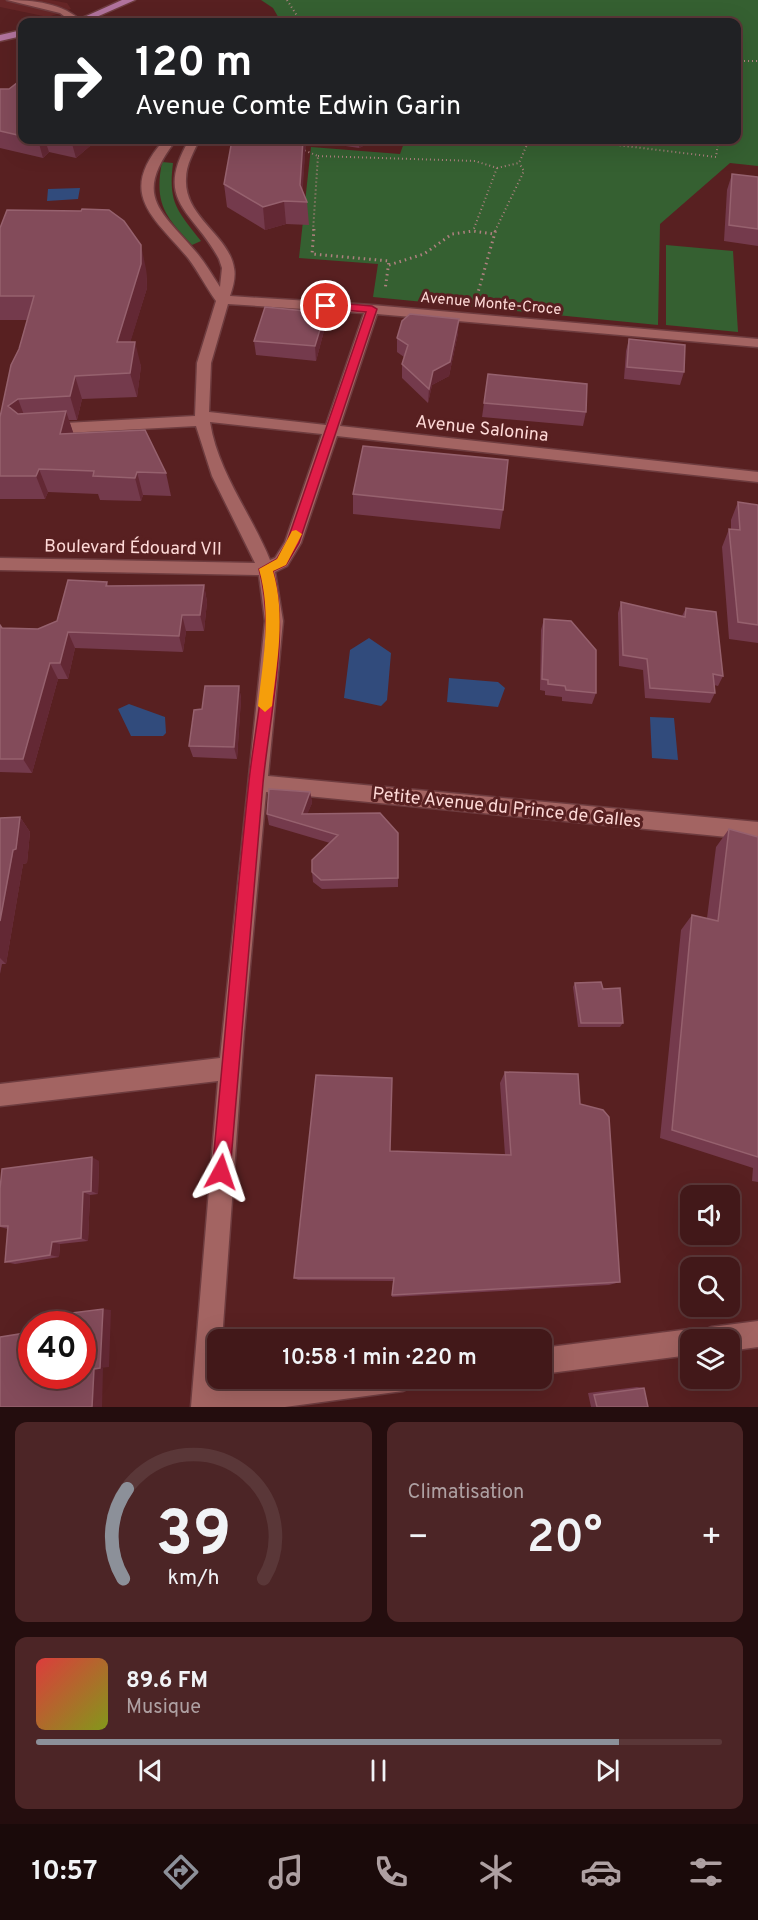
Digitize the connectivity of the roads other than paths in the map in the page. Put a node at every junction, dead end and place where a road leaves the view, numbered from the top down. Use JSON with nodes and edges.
{"nodes":[{"id":1,"x":12,"y":0,"type":"edge"},
{"id":2,"x":130,"y":0,"type":"edge"},
{"id":3,"x":73,"y":18,"type":"edge"},
{"id":4,"x":87,"y":18,"type":"edge"},
{"id":5,"x":18,"y":34,"type":"edge"},
{"id":6,"x":0,"y":38,"type":"edge"},
{"id":7,"x":167,"y":144,"type":"edge"},
{"id":8,"x":192,"y":144,"type":"edge"},
{"id":9,"x":221,"y":299,"type":"junction"},
{"id":10,"x":372,"y":309,"type":"junction"},
{"id":11,"x":758,"y":343,"type":"edge"},
{"id":12,"x":203,"y":418,"type":"junction"},
{"id":13,"x":27,"y":430,"type":"edge"},
{"id":14,"x":330,"y":431,"type":"junction"},
{"id":15,"x":758,"y":477,"type":"edge"},
{"id":16,"x":0,"y":564,"type":"edge"},
{"id":17,"x":266,"y":569,"type":"junction"},
{"id":18,"x":256,"y":783,"type":"junction"},
{"id":19,"x":758,"y":831,"type":"edge"},
{"id":20,"x":230,"y":1068,"type":"junction"},
{"id":21,"x":0,"y":1095,"type":"edge"},
{"id":22,"x":758,"y":1334,"type":"edge"},
{"id":23,"x":740,"y":1336,"type":"edge"},
{"id":24,"x":680,"y":1343,"type":"edge"},
{"id":25,"x":552,"y":1360,"type":"edge"},
{"id":26,"x":322,"y":1389,"type":"edge"},
{"id":27,"x":205,"y":1404,"type":"edge"}],
"edges":[{"from":1,"to":3,"type":"street"},
{"from":2,"to":4,"type":"main road"},
{"from":5,"to":6,"type":"main road"},
{"from":7,"to":9,"type":"street"},
{"from":8,"to":9,"type":"street"},
{"from":9,"to":10,"type":"street","name":"Avenue Monte-Croce"},
{"from":9,"to":12,"type":"street"},
{"from":10,"to":11,"type":"street","name":"Avenue Monte-Croce"},
{"from":10,"to":14,"type":"street"},
{"from":12,"to":13,"type":"street","name":"Avenue Salonina"},
{"from":12,"to":14,"type":"street","name":"Avenue Salonina"},
{"from":12,"to":17,"type":"street"},
{"from":14,"to":15,"type":"street","name":"Avenue Salonina"},
{"from":14,"to":17,"type":"street"},
{"from":16,"to":17,"type":"street","name":"Boulevard Édouard VII"},
{"from":17,"to":18,"type":"street"},
{"from":18,"to":19,"type":"street","name":"Petite Avenue du Prince de Galles"},
{"from":18,"to":20,"type":"street"},
{"from":20,"to":21,"type":"street"},
{"from":20,"to":27,"type":"street"},
{"from":22,"to":23,"type":"street"},
{"from":24,"to":25,"type":"street"},
{"from":26,"to":27,"type":"street"}]}
